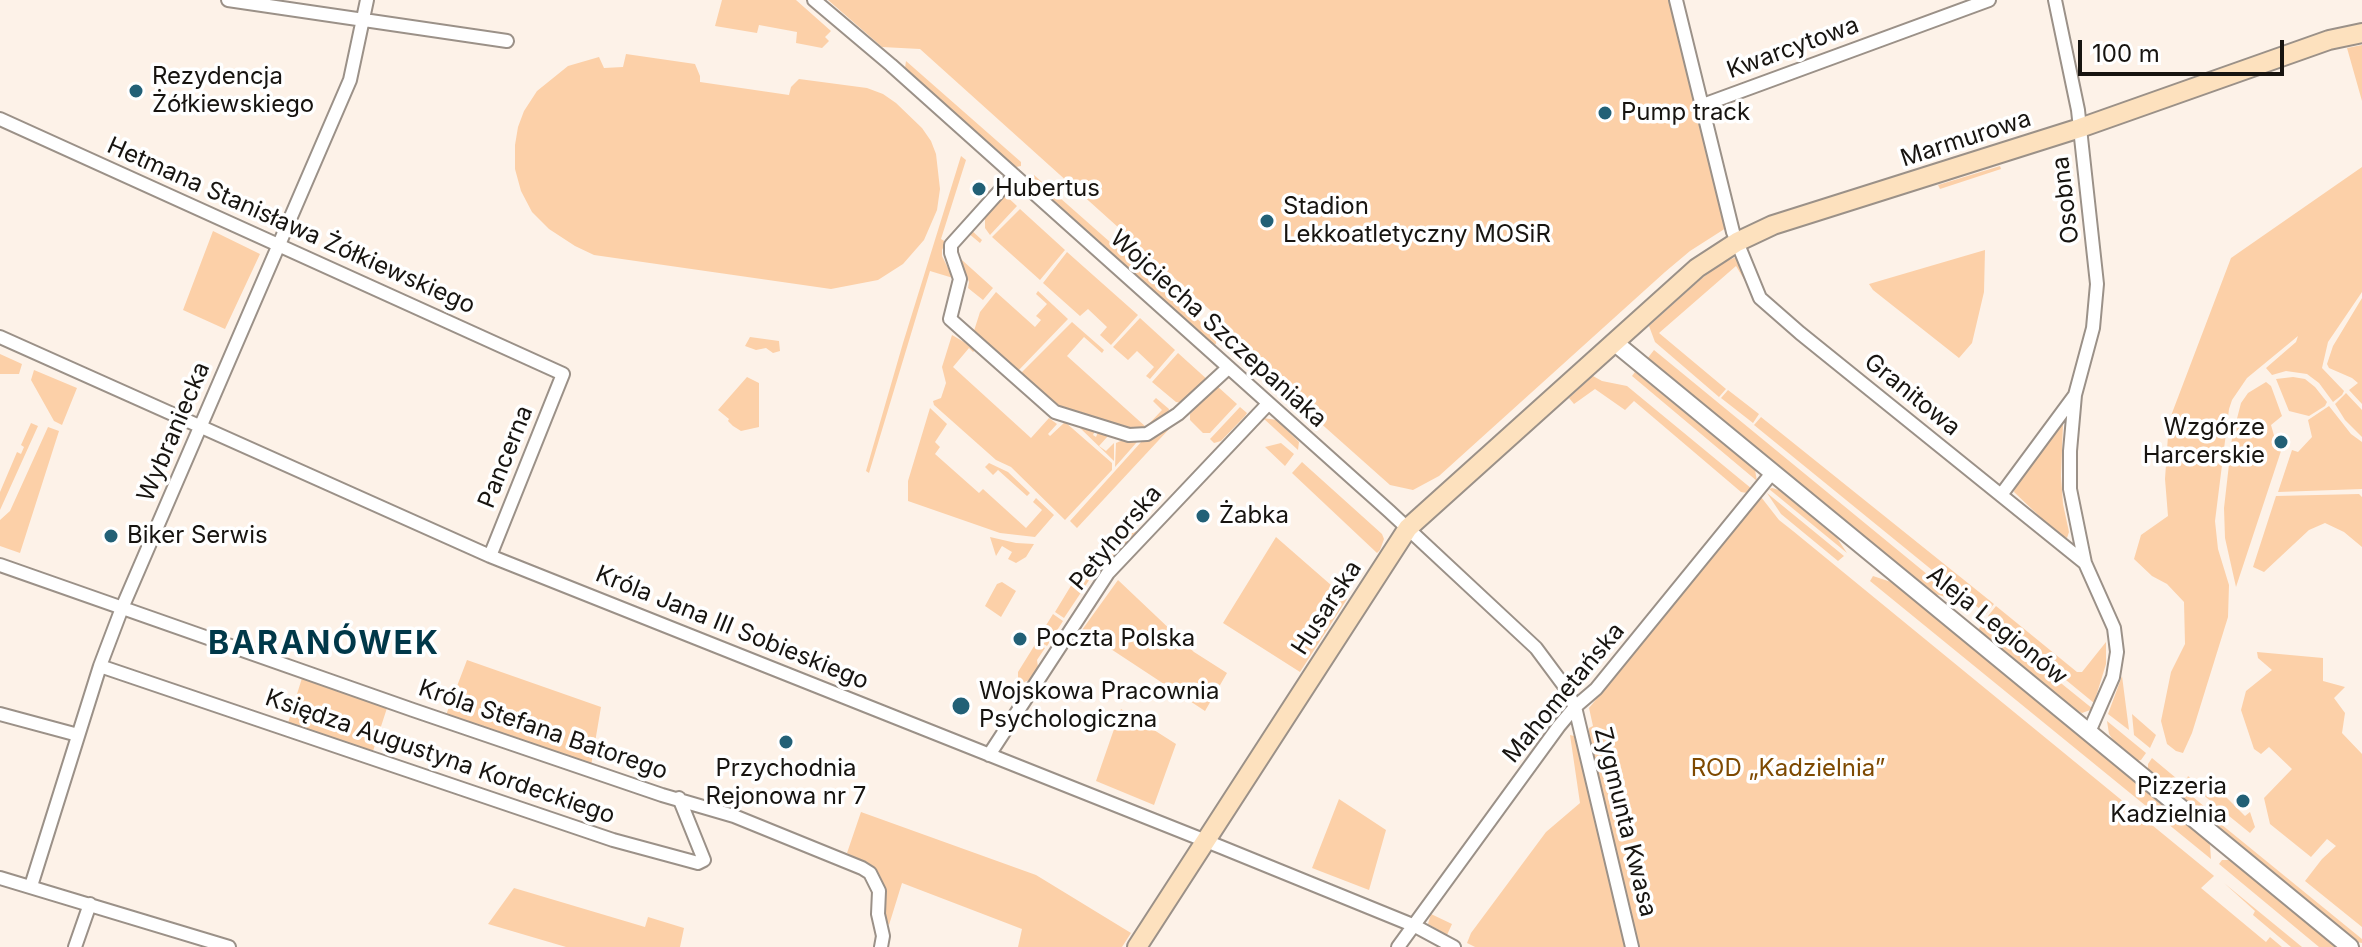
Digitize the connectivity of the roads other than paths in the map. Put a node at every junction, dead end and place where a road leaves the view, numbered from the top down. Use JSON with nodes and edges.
{"nodes":[{"id":1,"x":228,"y":0,"type":"edge"},
{"id":2,"x":367,"y":0,"type":"edge"},
{"id":3,"x":814,"y":0,"type":"edge"},
{"id":4,"x":1676,"y":0,"type":"edge"},
{"id":5,"x":1989,"y":0,"type":"edge"},
{"id":6,"x":2055,"y":0,"type":"edge"},
{"id":7,"x":364,"y":21,"type":"junction"},
{"id":8,"x":2362,"y":33,"type":"edge"},
{"id":9,"x":507,"y":41,"type":"dead end"},
{"id":10,"x":1703,"y":105,"type":"junction"},
{"id":11,"x":0,"y":119,"type":"edge"},
{"id":12,"x":2080,"y":128,"type":"junction"},
{"id":13,"x":1014,"y":175,"type":"junction"},
{"id":14,"x":1737,"y":242,"type":"junction"},
{"id":15,"x":278,"y":246,"type":"junction"},
{"id":16,"x":0,"y":337,"type":"edge"},
{"id":17,"x":1614,"y":342,"type":"junction"},
{"id":18,"x":1228,"y":368,"type":"junction"},
{"id":19,"x":563,"y":374,"type":"joint"},
{"id":20,"x":2075,"y":395,"type":"junction"},
{"id":21,"x":1268,"y":404,"type":"junction"},
{"id":22,"x":200,"y":426,"type":"junction"},
{"id":23,"x":1772,"y":473,"type":"junction"},
{"id":24,"x":2001,"y":495,"type":"junction"},
{"id":25,"x":1408,"y":528,"type":"junction"},
{"id":26,"x":490,"y":556,"type":"junction"},
{"id":27,"x":2085,"y":563,"type":"junction"},
{"id":28,"x":0,"y":565,"type":"edge"},
{"id":29,"x":122,"y":608,"type":"junction"},
{"id":30,"x":100,"y":666,"type":"junction"},
{"id":31,"x":1575,"y":707,"type":"junction"},
{"id":32,"x":0,"y":714,"type":"edge"},
{"id":33,"x":2089,"y":732,"type":"junction"},
{"id":34,"x":78,"y":735,"type":"junction"},
{"id":35,"x":989,"y":755,"type":"junction"},
{"id":36,"x":679,"y":798,"type":"junction"},
{"id":37,"x":1205,"y":841,"type":"junction"},
{"id":38,"x":0,"y":878,"type":"edge"},
{"id":39,"x":31,"y":886,"type":"junction"},
{"id":40,"x":90,"y":904,"type":"junction"},
{"id":41,"x":1415,"y":926,"type":"junction"},
{"id":42,"x":75,"y":947,"type":"edge"},
{"id":43,"x":229,"y":947,"type":"edge"},
{"id":44,"x":881,"y":947,"type":"edge"},
{"id":45,"x":1137,"y":947,"type":"edge"},
{"id":46,"x":1398,"y":947,"type":"edge"},
{"id":47,"x":1454,"y":947,"type":"edge"},
{"id":48,"x":1632,"y":947,"type":"edge"},
{"id":49,"x":2350,"y":947,"type":"edge"}],
"edges":[{"from":1,"to":7,"type":"street"},
{"from":2,"to":7,"type":"street","name":"Wybraniecka"},
{"from":3,"to":13,"type":"street","name":"Wojciecha Szczepaniaka"},
{"from":4,"to":10,"type":"street","name":"Granitowa"},
{"from":5,"to":10,"type":"street","name":"Kwarcytowa"},
{"from":6,"to":12,"type":"street","name":"Osobna"},
{"from":7,"to":9,"type":"street"},
{"from":7,"to":15,"type":"street","name":"Wybraniecka"},
{"from":8,"to":12,"type":"main road","name":"Marmurowa"},
{"from":10,"to":14,"type":"street","name":"Granitowa"},
{"from":11,"to":15,"type":"street","name":"Hetmana Stanisława Żółkiewskiego"},
{"from":12,"to":14,"type":"main road","name":"Marmurowa"},
{"from":12,"to":20,"type":"street","name":"Osobna"},
{"from":13,"to":18,"type":"street","name":"Wojciecha Szczepaniaka"},
{"from":13,"to":18,"type":"street"},
{"from":14,"to":17,"type":"main road","name":"Marmurowa"},
{"from":14,"to":24,"type":"street","name":"Granitowa"},
{"from":15,"to":19,"type":"street","name":"Hetmana Stanisława Żółkiewskiego"},
{"from":15,"to":22,"type":"street","name":"Wybraniecka"},
{"from":16,"to":22,"type":"street","name":"Króla Jana III Sobieskiego"},
{"from":17,"to":23,"type":"street","name":"Aleja Legionów"},
{"from":17,"to":25,"type":"main road","name":"Husarska"},
{"from":18,"to":21,"type":"street","name":"Wojciecha Szczepaniaka"},
{"from":19,"to":26,"type":"street","name":"Pancerna"},
{"from":20,"to":24,"type":"street","name":"Osobna"},
{"from":20,"to":27,"type":"street","name":"Osobna"},
{"from":21,"to":25,"type":"street","name":"Wojciecha Szczepaniaka"},
{"from":21,"to":35,"type":"street","name":"Petyhorska"},
{"from":22,"to":26,"type":"street","name":"Króla Jana III Sobieskiego"},
{"from":22,"to":29,"type":"street","name":"Wybraniecka"},
{"from":23,"to":31,"type":"street","name":"Mahometańska"},
{"from":23,"to":33,"type":"street","name":"Aleja Legionów"},
{"from":24,"to":27,"type":"street","name":"Granitowa"},
{"from":25,"to":31,"type":"street","name":"Wojciecha Szczepaniaka"},
{"from":25,"to":37,"type":"main road","name":"Husarska"},
{"from":26,"to":35,"type":"street","name":"Króla Jana III Sobieskiego"},
{"from":27,"to":33,"type":"street","name":"Osobna"},
{"from":28,"to":29,"type":"street","name":"Króla Stefana Batorego"},
{"from":29,"to":30,"type":"street","name":"Wybraniecka"},
{"from":29,"to":36,"type":"street","name":"Króla Stefana Batorego"},
{"from":30,"to":34,"type":"street","name":"Wybraniecka"},
{"from":30,"to":36,"type":"street","name":"Księdza Augustyna Kordeckiego"},
{"from":31,"to":41,"type":"street","name":"Mahometańska"},
{"from":31,"to":48,"type":"street","name":"Zygmunta Kwasa"},
{"from":32,"to":34,"type":"street"},
{"from":33,"to":49,"type":"street","name":"Aleja Legionów"},
{"from":34,"to":39,"type":"street","name":"Wybraniecka"},
{"from":35,"to":37,"type":"street","name":"Króla Jana III Sobieskiego"},
{"from":36,"to":44,"type":"street","name":"Króla Stefana Batorego"},
{"from":37,"to":41,"type":"street","name":"Króla Jana III Sobieskiego"},
{"from":37,"to":45,"type":"main road","name":"Husarska"},
{"from":38,"to":39,"type":"street"},
{"from":39,"to":40,"type":"street"},
{"from":40,"to":42,"type":"street"},
{"from":40,"to":43,"type":"street"},
{"from":41,"to":46,"type":"street","name":"Mahometańska"},
{"from":41,"to":47,"type":"street","name":"Króla Jana III Sobieskiego"}]}
